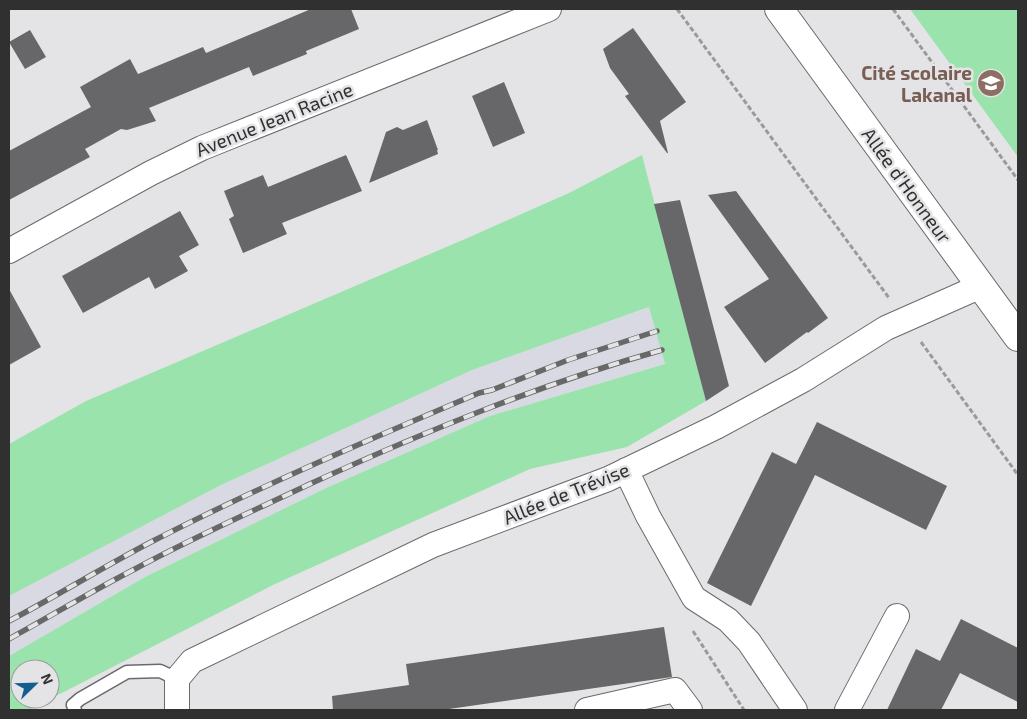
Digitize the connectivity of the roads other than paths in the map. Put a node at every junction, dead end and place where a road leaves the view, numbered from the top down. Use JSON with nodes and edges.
{"nodes":[{"id":1,"x":549,"y":9,"type":"edge"},
{"id":2,"x":779,"y":9,"type":"edge"},
{"id":3,"x":9,"y":251,"type":"edge"},
{"id":4,"x":981,"y":286,"type":"junction"},
{"id":5,"x":1018,"y":337,"type":"edge"},
{"id":6,"x":626,"y":470,"type":"junction"},
{"id":7,"x":897,"y":616,"type":"dead end"},
{"id":8,"x":185,"y":670,"type":"junction"},
{"id":9,"x":75,"y":710,"type":"edge"},
{"id":10,"x":177,"y":710,"type":"edge"},
{"id":11,"x":587,"y":710,"type":"edge"},
{"id":12,"x":690,"y":710,"type":"edge"},
{"id":13,"x":794,"y":710,"type":"edge"},
{"id":14,"x":847,"y":710,"type":"edge"}],
"edges":[{"from":1,"to":3,"type":"street","name":"Avenue Jean Racine"},
{"from":2,"to":4,"type":"main road","name":"Allée d'Honneur"},
{"from":4,"to":5,"type":"main road","name":"Allée d'Honneur"},
{"from":4,"to":6,"type":"street","name":"Allée de Trévise"},
{"from":6,"to":8,"type":"street","name":"Allée de Trévise"},
{"from":6,"to":13,"type":"street"},
{"from":7,"to":14,"type":"street"},
{"from":8,"to":9,"type":"lane"},
{"from":8,"to":10,"type":"street"},
{"from":11,"to":12,"type":"street"}]}
